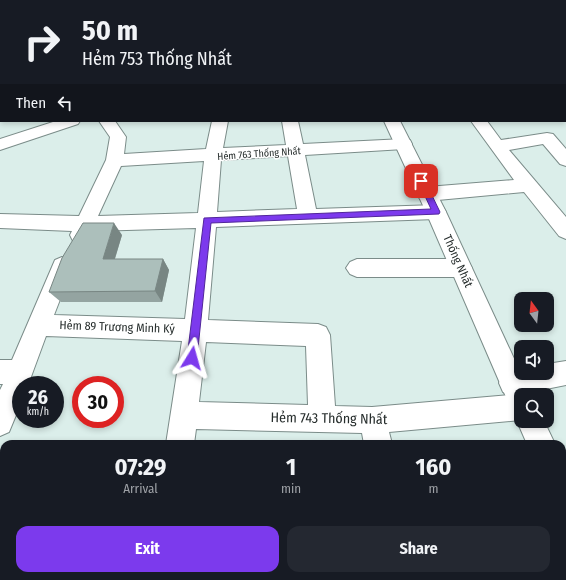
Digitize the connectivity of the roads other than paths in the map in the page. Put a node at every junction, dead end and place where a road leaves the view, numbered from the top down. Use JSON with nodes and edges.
{"nodes":[{"id":1,"x":69,"y":122,"type":"edge"},
{"id":2,"x":108,"y":122,"type":"edge"},
{"id":3,"x":220,"y":122,"type":"edge"},
{"id":4,"x":290,"y":122,"type":"edge"},
{"id":5,"x":393,"y":122,"type":"edge"},
{"id":6,"x":480,"y":122,"type":"edge"},
{"id":7,"x":404,"y":144,"type":"junction"},
{"id":8,"x":0,"y":145,"type":"edge"},
{"id":9,"x":497,"y":146,"type":"junction"},
{"id":10,"x":295,"y":150,"type":"junction"},
{"id":11,"x":213,"y":156,"type":"junction"},
{"id":12,"x":115,"y":160,"type":"junction"},
{"id":13,"x":566,"y":160,"type":"edge"},
{"id":14,"x":528,"y":185,"type":"junction"},
{"id":15,"x":427,"y":194,"type":"junction"},
{"id":16,"x":436,"y":212,"type":"junction"},
{"id":17,"x":308,"y":217,"type":"junction"},
{"id":18,"x":207,"y":220,"type":"junction"},
{"id":19,"x":1,"y":223,"type":"edge"},
{"id":20,"x":86,"y":224,"type":"junction"},
{"id":21,"x":566,"y":230,"type":"edge"},
{"id":22,"x":357,"y":268,"type":"dead end"},
{"id":23,"x":461,"y":268,"type":"junction"},
{"id":24,"x":39,"y":324,"type":"junction"},
{"id":25,"x":196,"y":329,"type":"junction"},
{"id":26,"x":10,"y":372,"type":"edge"},
{"id":27,"x":566,"y":373,"type":"edge"},
{"id":28,"x":514,"y":388,"type":"edge"},
{"id":29,"x":527,"y":388,"type":"edge"},
{"id":30,"x":514,"y":408,"type":"edge"},
{"id":31,"x":184,"y":415,"type":"junction"},
{"id":32,"x":322,"y":418,"type":"junction"},
{"id":33,"x":0,"y":423,"type":"edge"},
{"id":34,"x":533,"y":428,"type":"edge"},
{"id":35,"x":375,"y":432,"type":"edge"},
{"id":36,"x":181,"y":440,"type":"edge"},
{"id":37,"x":539,"y":440,"type":"edge"}],
"edges":[{"from":1,"to":8,"type":"street"},
{"from":2,"to":12,"type":"street"},
{"from":3,"to":11,"type":"street"},
{"from":4,"to":10,"type":"street"},
{"from":5,"to":7,"type":"street","name":"Thống Nhất"},
{"from":6,"to":9,"type":"street"},
{"from":7,"to":10,"type":"street","name":"Hẻm 763 Thống Nhất"},
{"from":7,"to":15,"type":"street","name":"Thống Nhất"},
{"from":9,"to":13,"type":"street"},
{"from":9,"to":14,"type":"street"},
{"from":10,"to":11,"type":"street","name":"Hẻm 763 Thống Nhất"},
{"from":10,"to":17,"type":"street"},
{"from":11,"to":12,"type":"street","name":"Hẻm 763 Thống Nhất"},
{"from":11,"to":18,"type":"street"},
{"from":12,"to":20,"type":"street"},
{"from":14,"to":15,"type":"street"},
{"from":14,"to":21,"type":"street"},
{"from":15,"to":16,"type":"street","name":"Thống Nhất"},
{"from":16,"to":17,"type":"street"},
{"from":16,"to":23,"type":"street","name":"Thống Nhất"},
{"from":17,"to":18,"type":"street"},
{"from":18,"to":20,"type":"street"},
{"from":18,"to":25,"type":"street"},
{"from":19,"to":20,"type":"street"},
{"from":20,"to":24,"type":"street"},
{"from":22,"to":23,"type":"street"},
{"from":23,"to":28,"type":"street","name":"Thống Nhất"},
{"from":24,"to":25,"type":"street","name":"Hẻm 89 Trương Minh Ký"},
{"from":24,"to":26,"type":"street"},
{"from":25,"to":31,"type":"street"},
{"from":25,"to":32,"type":"street","name":"Hẻm 89 Trương Minh Ký"},
{"from":26,"to":33,"type":"street"},
{"from":27,"to":29,"type":"street"},
{"from":30,"to":35,"type":"street","name":"Hẻm 743 Thống Nhất"},
{"from":31,"to":32,"type":"street","name":"Hẻm 743 Thống Nhất"},
{"from":31,"to":36,"type":"street"},
{"from":32,"to":35,"type":"street","name":"Hẻm 743 Thống Nhất"},
{"from":34,"to":37,"type":"street"}]}
